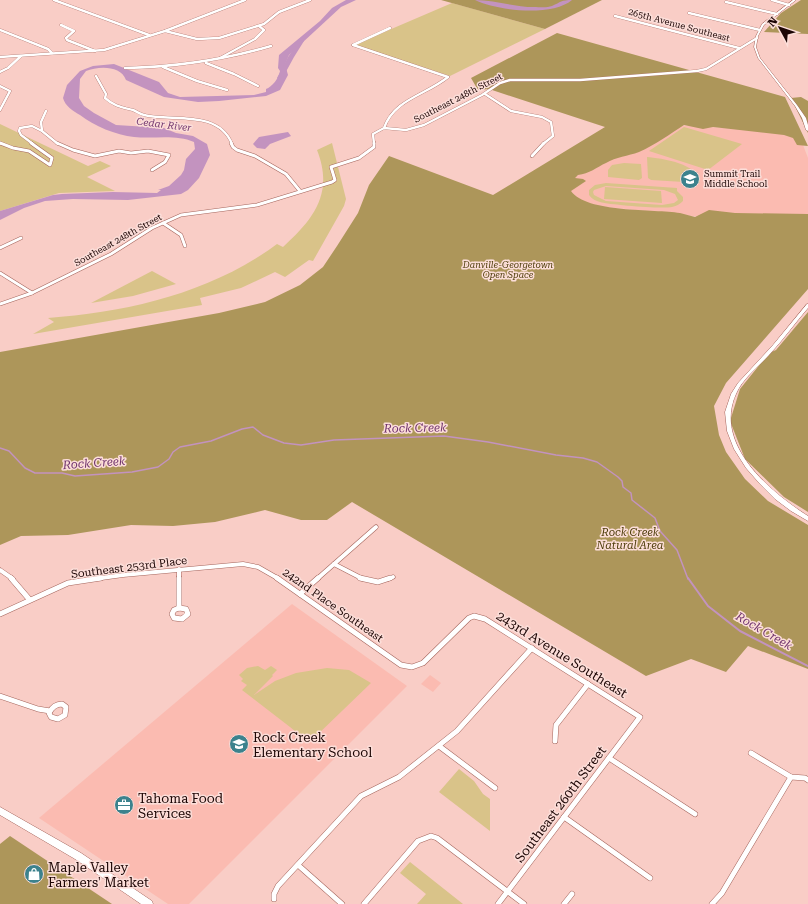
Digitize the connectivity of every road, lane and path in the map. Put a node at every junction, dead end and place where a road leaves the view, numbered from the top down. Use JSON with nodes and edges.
{"nodes":[{"id":1,"x":54,"y":0,"type":"edge"},
{"id":2,"x":245,"y":0,"type":"edge"},
{"id":3,"x":310,"y":0,"type":"edge"},
{"id":4,"x":772,"y":0,"type":"edge"},
{"id":5,"x":795,"y":0,"type":"edge"},
{"id":6,"x":726,"y":2,"type":"dead end"},
{"id":7,"x":789,"y":5,"type":"junction"},
{"id":8,"x":689,"y":13,"type":"dead end"},
{"id":9,"x":777,"y":14,"type":"junction"},
{"id":10,"x":615,"y":16,"type":"dead end"},
{"id":11,"x":61,"y":24,"type":"dead end"},
{"id":12,"x":259,"y":26,"type":"junction"},
{"id":13,"x":390,"y":28,"type":"dead end"},
{"id":14,"x":0,"y":30,"type":"edge"},
{"id":15,"x":760,"y":30,"type":"junction"},
{"id":16,"x":165,"y":31,"type":"junction"},
{"id":17,"x":149,"y":35,"type":"junction"},
{"id":18,"x":757,"y":38,"type":"junction"},
{"id":19,"x":271,"y":46,"type":"dead end"},
{"id":20,"x":739,"y":48,"type":"junction"},
{"id":21,"x":96,"y":51,"type":"junction"},
{"id":22,"x":52,"y":53,"type":"junction"},
{"id":23,"x":22,"y":55,"type":"junction"},
{"id":24,"x":0,"y":57,"type":"edge"},
{"id":25,"x":220,"y":58,"type":"junction"},
{"id":26,"x":206,"y":63,"type":"junction"},
{"id":27,"x":163,"y":67,"type":"junction"},
{"id":28,"x":125,"y":68,"type":"dead end"},
{"id":29,"x":0,"y":72,"type":"edge"},
{"id":30,"x":96,"y":76,"type":"dead end"},
{"id":31,"x":0,"y":86,"type":"edge"},
{"id":32,"x":258,"y":86,"type":"dead end"},
{"id":33,"x":227,"y":90,"type":"dead end"},
{"id":34,"x":484,"y":94,"type":"junction"},
{"id":35,"x":0,"y":110,"type":"edge"},
{"id":36,"x":46,"y":111,"type":"dead end"},
{"id":37,"x":384,"y":128,"type":"junction"},
{"id":38,"x":808,"y":130,"type":"edge"},
{"id":39,"x":42,"y":131,"type":"junction"},
{"id":40,"x":0,"y":143,"type":"edge"},
{"id":41,"x":532,"y":156,"type":"dead end"},
{"id":42,"x":152,"y":170,"type":"dead end"},
{"id":43,"x":300,"y":191,"type":"junction"},
{"id":44,"x":163,"y":223,"type":"junction"},
{"id":45,"x":21,"y":238,"type":"dead end"},
{"id":46,"x":185,"y":246,"type":"dead end"},
{"id":47,"x":0,"y":248,"type":"edge"},
{"id":48,"x":0,"y":273,"type":"edge"},
{"id":49,"x":32,"y":293,"type":"junction"},
{"id":50,"x":0,"y":304,"type":"edge"},
{"id":51,"x":808,"y":305,"type":"edge"},
{"id":52,"x":808,"y":519,"type":"edge"},
{"id":53,"x":376,"y":527,"type":"dead end"},
{"id":54,"x":243,"y":564,"type":"joint"},
{"id":55,"x":334,"y":564,"type":"junction"},
{"id":56,"x":179,"y":569,"type":"junction"},
{"id":57,"x":0,"y":570,"type":"edge"},
{"id":58,"x":393,"y":576,"type":"dead end"},
{"id":59,"x":300,"y":594,"type":"junction"},
{"id":60,"x":29,"y":599,"type":"junction"},
{"id":61,"x":179,"y":608,"type":"dead end"},
{"id":62,"x":0,"y":614,"type":"edge"},
{"id":63,"x":469,"y":618,"type":"joint"},
{"id":64,"x":532,"y":648,"type":"junction"},
{"id":65,"x":588,"y":684,"type":"junction"},
{"id":66,"x":0,"y":696,"type":"edge"},
{"id":67,"x":50,"y":711,"type":"dead end"},
{"id":68,"x":640,"y":717,"type":"joint"},
{"id":69,"x":555,"y":741,"type":"dead end"},
{"id":70,"x":439,"y":746,"type":"junction"},
{"id":71,"x":751,"y":754,"type":"dead end"},
{"id":72,"x":609,"y":758,"type":"junction"},
{"id":73,"x":791,"y":777,"type":"junction"},
{"id":74,"x":808,"y":780,"type":"edge"},
{"id":75,"x":495,"y":788,"type":"dead end"},
{"id":76,"x":0,"y":811,"type":"edge"},
{"id":77,"x":695,"y":814,"type":"dead end"},
{"id":78,"x":564,"y":817,"type":"junction"},
{"id":79,"x":298,"y":864,"type":"junction"},
{"id":80,"x":650,"y":878,"type":"dead end"},
{"id":81,"x":508,"y":892,"type":"junction"},
{"id":82,"x":572,"y":894,"type":"dead end"},
{"id":83,"x":274,"y":899,"type":"dead end"},
{"id":84,"x":149,"y":904,"type":"edge"},
{"id":85,"x":342,"y":904,"type":"edge"},
{"id":86,"x":364,"y":904,"type":"edge"},
{"id":87,"x":498,"y":904,"type":"edge"},
{"id":88,"x":524,"y":904,"type":"edge"},
{"id":89,"x":564,"y":904,"type":"edge"},
{"id":90,"x":712,"y":904,"type":"edge"}],
"edges":[{"from":1,"to":17,"type":"street"},
{"from":2,"to":16,"type":"street"},
{"from":3,"to":12,"type":"street"},
{"from":4,"to":7,"type":"street"},
{"from":5,"to":7,"type":"street"},
{"from":6,"to":9,"type":"street"},
{"from":7,"to":9,"type":"street"},
{"from":8,"to":15,"type":"street"},
{"from":9,"to":15,"type":"street"},
{"from":10,"to":20,"type":"street","name":"265th Avenue Southeast"},
{"from":11,"to":21,"type":"street"},
{"from":12,"to":16,"type":"street"},
{"from":12,"to":25,"type":"street"},
{"from":13,"to":37,"type":"street"},
{"from":14,"to":22,"type":"street"},
{"from":15,"to":18,"type":"street"},
{"from":16,"to":17,"type":"street"},
{"from":17,"to":21,"type":"street"},
{"from":18,"to":20,"type":"street","name":"Southeast 248th Street"},
{"from":18,"to":38,"type":"street"},
{"from":19,"to":25,"type":"street"},
{"from":20,"to":34,"type":"street","name":"Southeast 248th Street"},
{"from":21,"to":22,"type":"street"},
{"from":22,"to":23,"type":"street"},
{"from":23,"to":24,"type":"street"},
{"from":23,"to":29,"type":"street"},
{"from":25,"to":26,"type":"street"},
{"from":26,"to":27,"type":"street"},
{"from":26,"to":32,"type":"street"},
{"from":27,"to":28,"type":"street"},
{"from":27,"to":33,"type":"street"},
{"from":30,"to":43,"type":"street"},
{"from":31,"to":35,"type":"street"},
{"from":34,"to":37,"type":"street","name":"Southeast 248th Street"},
{"from":34,"to":41,"type":"street"},
{"from":36,"to":39,"type":"street"},
{"from":37,"to":43,"type":"street","name":"Southeast 248th Street"},
{"from":39,"to":40,"type":"street"},
{"from":39,"to":42,"type":"street"},
{"from":43,"to":44,"type":"street","name":"Southeast 248th Street"},
{"from":44,"to":46,"type":"street"},
{"from":44,"to":49,"type":"street","name":"Southeast 248th Street"},
{"from":45,"to":47,"type":"street"},
{"from":48,"to":49,"type":"street"},
{"from":49,"to":50,"type":"street","name":"Southeast 248th Street"},
{"from":51,"to":52,"type":"street"},
{"from":53,"to":55,"type":"street"},
{"from":54,"to":56,"type":"street","name":"Southeast 253rd Place"},
{"from":54,"to":59,"type":"street","name":"242nd Place Southeast"},
{"from":55,"to":58,"type":"street"},
{"from":55,"to":59,"type":"street"},
{"from":56,"to":60,"type":"street","name":"Southeast 253rd Place"},
{"from":56,"to":61,"type":"street"},
{"from":57,"to":60,"type":"street"},
{"from":59,"to":63,"type":"street","name":"242nd Place Southeast"},
{"from":60,"to":62,"type":"street","name":"Southeast 253rd Place"},
{"from":63,"to":64,"type":"street","name":"243rd Avenue Southeast"},
{"from":64,"to":65,"type":"street","name":"243rd Avenue Southeast"},
{"from":64,"to":70,"type":"street"},
{"from":65,"to":68,"type":"street","name":"243rd Avenue Southeast"},
{"from":65,"to":69,"type":"street"},
{"from":66,"to":67,"type":"street"},
{"from":68,"to":72,"type":"street","name":"Southeast 260th Street"},
{"from":70,"to":75,"type":"street"},
{"from":70,"to":79,"type":"street"},
{"from":71,"to":73,"type":"street"},
{"from":72,"to":77,"type":"street"},
{"from":72,"to":78,"type":"street","name":"Southeast 260th Street"},
{"from":73,"to":74,"type":"street"},
{"from":73,"to":90,"type":"street"},
{"from":76,"to":84,"type":"main road"},
{"from":78,"to":80,"type":"street"},
{"from":78,"to":81,"type":"street","name":"Southeast 260th Street"},
{"from":79,"to":83,"type":"street"},
{"from":79,"to":85,"type":"street"},
{"from":81,"to":86,"type":"street"},
{"from":81,"to":87,"type":"street","name":"Southeast 260th Street"},
{"from":81,"to":88,"type":"street"},
{"from":82,"to":89,"type":"street"}]}
